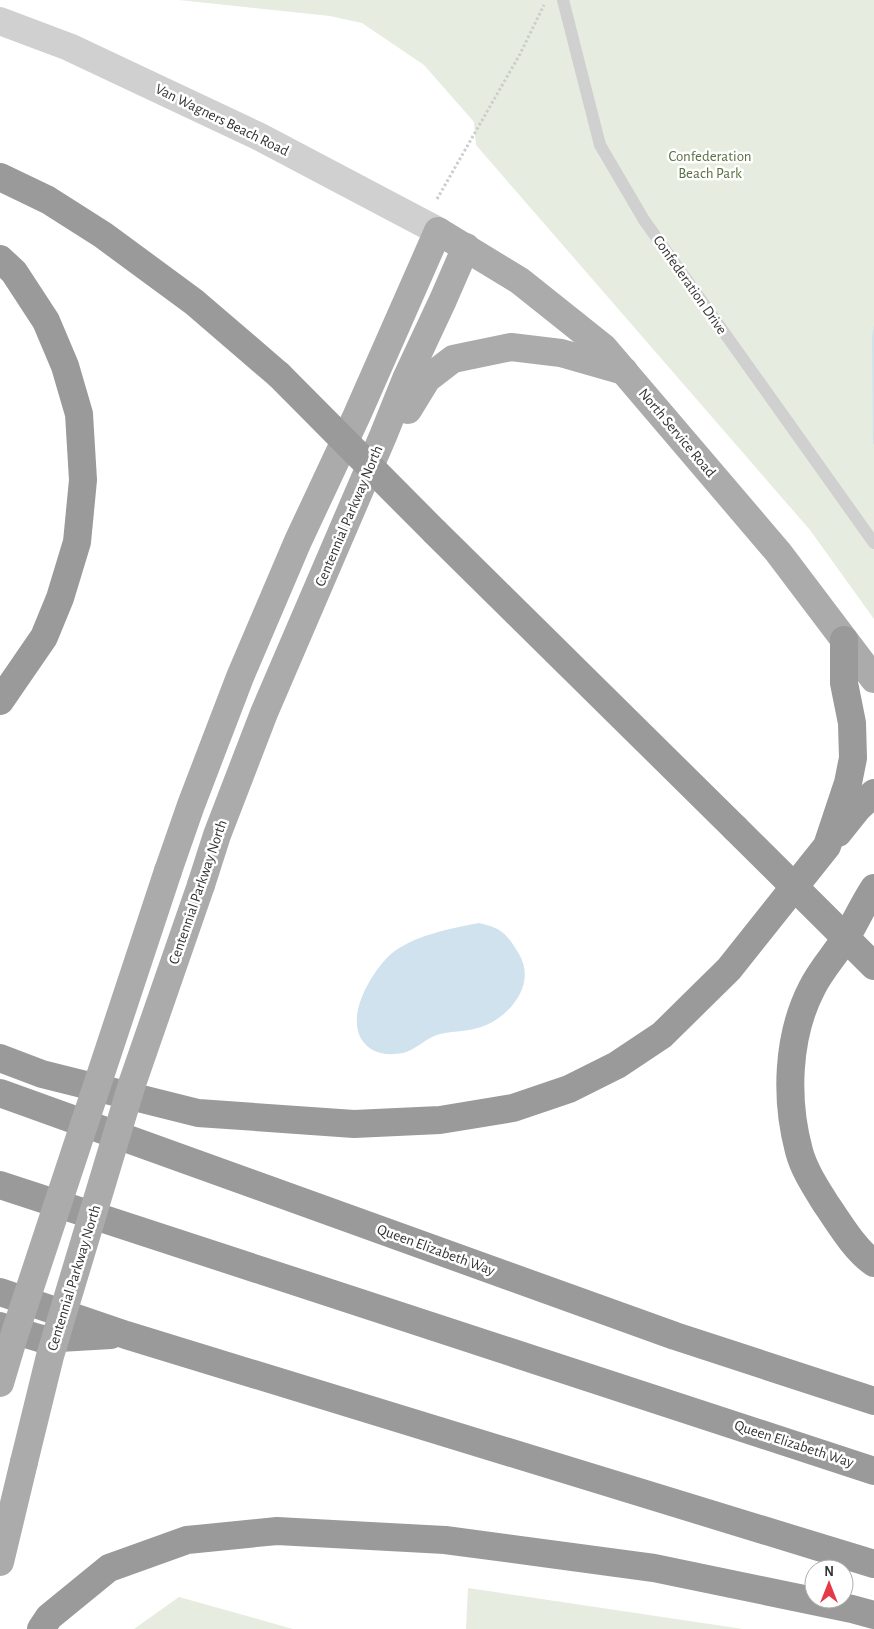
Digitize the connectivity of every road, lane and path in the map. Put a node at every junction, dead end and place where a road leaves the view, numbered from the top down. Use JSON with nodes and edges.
{"nodes":[{"id":1,"x":546,"y":0,"type":"edge"},
{"id":2,"x":563,"y":0,"type":"edge"},
{"id":3,"x":0,"y":21,"type":"edge"},
{"id":4,"x":0,"y":177,"type":"edge"},
{"id":5,"x":437,"y":199,"type":"dead end"},
{"id":6,"x":438,"y":231,"type":"junction"},
{"id":7,"x":466,"y":247,"type":"junction"},
{"id":8,"x":0,"y":259,"type":"edge"},
{"id":9,"x":624,"y":370,"type":"junction"},
{"id":10,"x":383,"y":436,"type":"junction"},
{"id":11,"x":874,"y":543,"type":"edge"},
{"id":12,"x":844,"y":640,"type":"junction"},
{"id":13,"x":874,"y":679,"type":"edge"},
{"id":14,"x":0,"y":701,"type":"edge"},
{"id":15,"x":874,"y":794,"type":"edge"},
{"id":16,"x":827,"y":846,"type":"junction"},
{"id":17,"x":874,"y":888,"type":"edge"},
{"id":18,"x":874,"y":913,"type":"edge"},
{"id":19,"x":848,"y":935,"type":"junction"},
{"id":20,"x":874,"y":966,"type":"edge"},
{"id":21,"x":0,"y":1058,"type":"edge"},
{"id":22,"x":0,"y":1093,"type":"edge"},
{"id":23,"x":0,"y":1185,"type":"edge"},
{"id":24,"x":874,"y":1263,"type":"edge"},
{"id":25,"x":0,"y":1292,"type":"edge"},
{"id":26,"x":0,"y":1326,"type":"edge"},
{"id":27,"x":126,"y":1334,"type":"junction"},
{"id":28,"x":0,"y":1383,"type":"edge"},
{"id":29,"x":874,"y":1401,"type":"edge"},
{"id":30,"x":874,"y":1471,"type":"edge"},
{"id":31,"x":0,"y":1562,"type":"edge"},
{"id":32,"x":874,"y":1564,"type":"edge"},
{"id":33,"x":874,"y":1615,"type":"edge"},
{"id":34,"x":41,"y":1629,"type":"edge"}],
"edges":[{"from":1,"to":5,"type":"path"},
{"from":2,"to":11,"type":"lane","name":"Confederation Drive"},
{"from":3,"to":6,"type":"street","name":"Van Wagners Beach Road"},
{"from":4,"to":20,"type":"highway","bridge":true},
{"from":6,"to":7,"type":"main road","name":"North Service Road"},
{"from":6,"to":28,"type":"main road","bridge":true},
{"from":7,"to":9,"type":"main road","name":"North Service Road"},
{"from":7,"to":10,"type":"main road","name":"Centennial Parkway North"},
{"from":8,"to":14,"type":"highway"},
{"from":9,"to":10,"type":"main road"},
{"from":9,"to":12,"type":"main road","name":"North Service Road"},
{"from":10,"to":31,"type":"main road","name":"Centennial Parkway North","bridge":true},
{"from":12,"to":13,"type":"main road","name":"North Service Road"},
{"from":12,"to":16,"type":"highway"},
{"from":15,"to":16,"type":"highway"},
{"from":16,"to":21,"type":"highway"},
{"from":17,"to":19,"type":"highway"},
{"from":18,"to":19,"type":"highway"},
{"from":19,"to":24,"type":"highway"},
{"from":22,"to":29,"type":"highway","name":"Queen Elizabeth Way"},
{"from":23,"to":30,"type":"highway","name":"Queen Elizabeth Way"},
{"from":25,"to":27,"type":"highway"},
{"from":26,"to":27,"type":"highway"},
{"from":27,"to":32,"type":"highway"},
{"from":33,"to":34,"type":"highway"}]}
